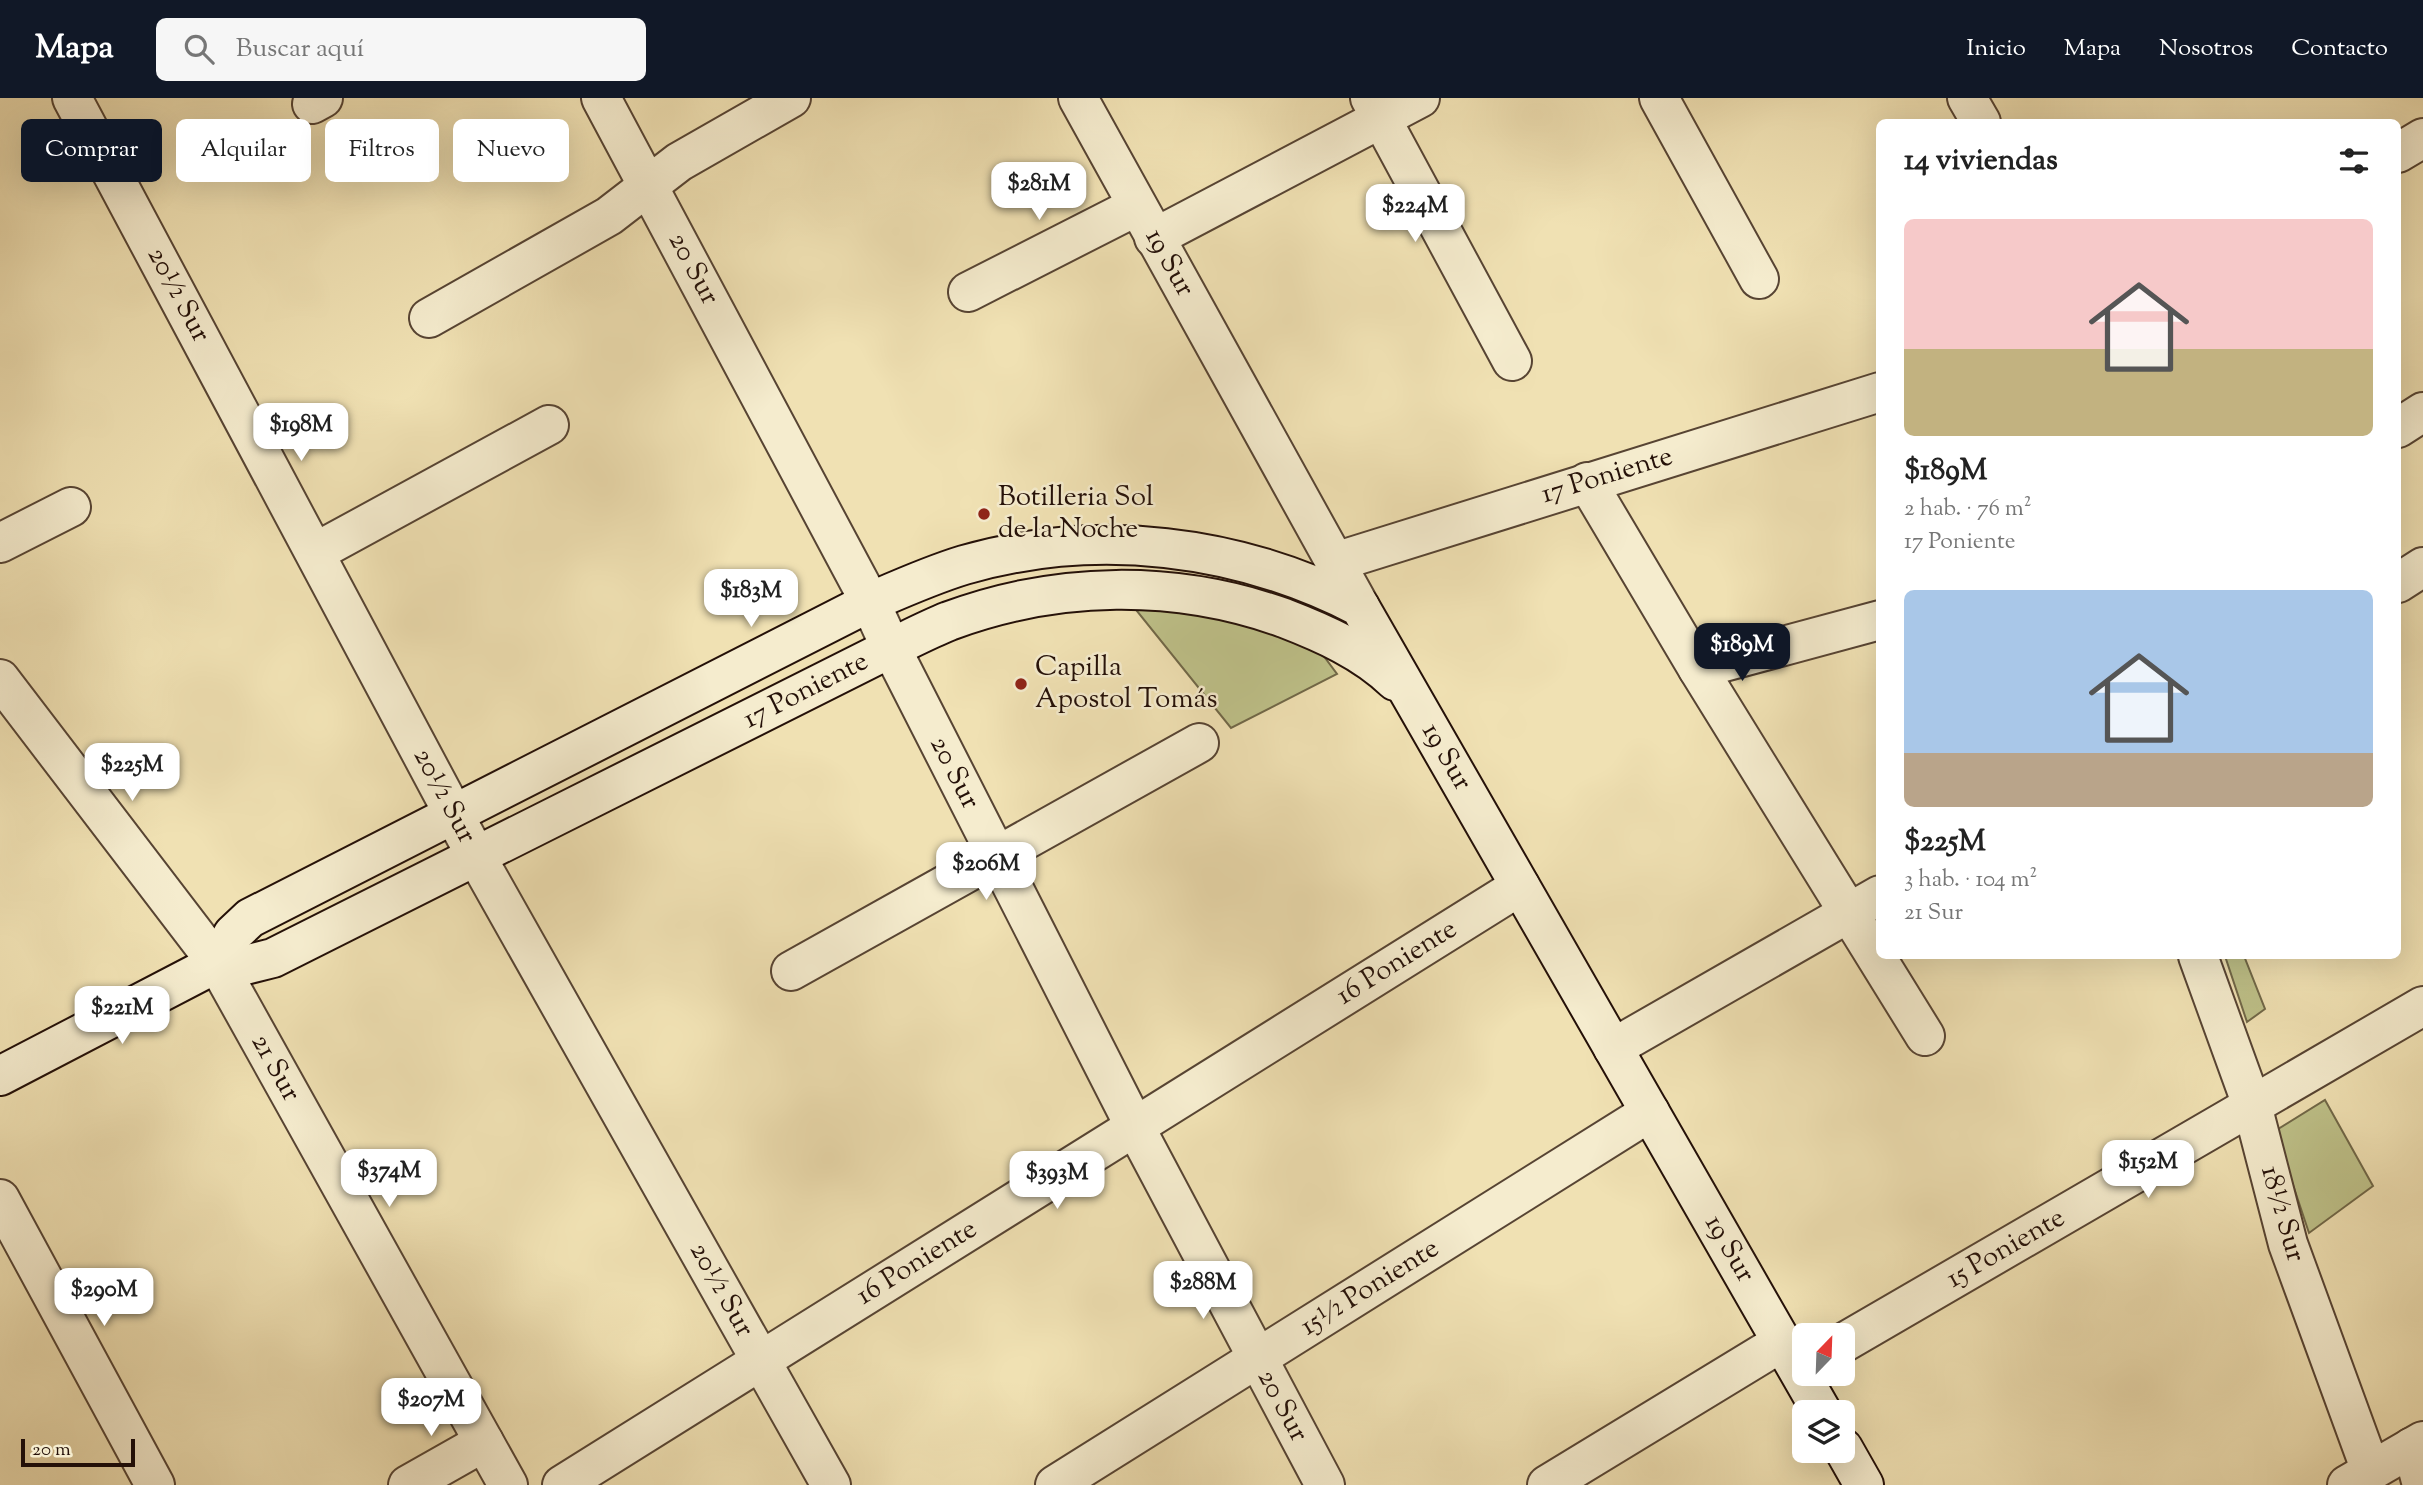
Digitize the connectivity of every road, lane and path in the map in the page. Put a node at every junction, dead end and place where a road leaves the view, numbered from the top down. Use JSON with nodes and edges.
{"nodes":[{"id":1,"x":72,"y":98,"type":"edge"},
{"id":2,"x":601,"y":98,"type":"edge"},
{"id":3,"x":791,"y":98,"type":"edge"},
{"id":4,"x":1079,"y":98,"type":"edge"},
{"id":5,"x":1420,"y":98,"type":"edge"},
{"id":6,"x":1659,"y":98,"type":"edge"},
{"id":7,"x":1376,"y":108,"type":"edge"},
{"id":8,"x":2423,"y":138,"type":"edge"},
{"id":9,"x":2401,"y":151,"type":"edge"},
{"id":10,"x":648,"y":186,"type":"junction"},
{"id":11,"x":1146,"y":222,"type":"junction"},
{"id":12,"x":1759,"y":279,"type":"dead end"},
{"id":13,"x":968,"y":292,"type":"dead end"},
{"id":14,"x":429,"y":318,"type":"dead end"},
{"id":15,"x":1512,"y":361,"type":"dead end"},
{"id":16,"x":1876,"y":393,"type":"edge"},
{"id":17,"x":2423,"y":412,"type":"edge"},
{"id":18,"x":549,"y":425,"type":"dead end"},
{"id":19,"x":2401,"y":427,"type":"edge"},
{"id":20,"x":1587,"y":482,"type":"junction"},
{"id":21,"x":71,"y":507,"type":"dead end"},
{"id":22,"x":0,"y":543,"type":"edge"},
{"id":23,"x":316,"y":552,"type":"junction"},
{"id":24,"x":1335,"y":562,"type":"junction"},
{"id":25,"x":2423,"y":567,"type":"edge"},
{"id":26,"x":2401,"y":581,"type":"edge"},
{"id":27,"x":870,"y":602,"type":"junction"},
{"id":28,"x":1360,"y":607,"type":"junction"},
{"id":29,"x":1876,"y":621,"type":"edge"},
{"id":30,"x":891,"y":649,"type":"junction"},
{"id":31,"x":1698,"y":669,"type":"junction"},
{"id":32,"x":0,"y":679,"type":"edge"},
{"id":33,"x":1411,"y":697,"type":"junction"},
{"id":34,"x":1199,"y":743,"type":"dead end"},
{"id":35,"x":453,"y":813,"type":"junction"},
{"id":36,"x":476,"y":856,"type":"junction"},
{"id":37,"x":996,"y":856,"type":"junction"},
{"id":38,"x":1520,"y":886,"type":"junction"},
{"id":39,"x":1863,"y":904,"type":"edge"},
{"id":40,"x":1876,"y":932,"type":"edge"},
{"id":41,"x":1889,"y":959,"type":"edge"},
{"id":42,"x":2199,"y":959,"type":"edge"},
{"id":43,"x":217,"y":963,"type":"junction"},
{"id":44,"x":791,"y":971,"type":"dead end"},
{"id":45,"x":2423,"y":1006,"type":"edge"},
{"id":46,"x":1925,"y":1036,"type":"dead end"},
{"id":47,"x":1613,"y":1048,"type":"junction"},
{"id":48,"x":0,"y":1076,"type":"edge"},
{"id":49,"x":2252,"y":1105,"type":"junction"},
{"id":50,"x":1650,"y":1112,"type":"junction"},
{"id":51,"x":1135,"y":1128,"type":"junction"},
{"id":52,"x":0,"y":1199,"type":"edge"},
{"id":53,"x":1855,"y":1336,"type":"edge"},
{"id":54,"x":1792,"y":1354,"type":"edge"},
{"id":55,"x":1257,"y":1359,"type":"junction"},
{"id":56,"x":761,"y":1361,"type":"junction"},
{"id":57,"x":1792,"y":1361,"type":"edge"},
{"id":58,"x":484,"y":1442,"type":"junction"},
{"id":59,"x":2418,"y":1444,"type":"edge"},
{"id":60,"x":1852,"y":1463,"type":"edge"},
{"id":61,"x":2359,"y":1478,"type":"edge"},
{"id":62,"x":156,"y":1485,"type":"edge"},
{"id":63,"x":408,"y":1485,"type":"edge"},
{"id":64,"x":508,"y":1485,"type":"edge"},
{"id":65,"x":562,"y":1485,"type":"edge"},
{"id":66,"x":831,"y":1485,"type":"edge"},
{"id":67,"x":1055,"y":1485,"type":"edge"},
{"id":68,"x":1325,"y":1485,"type":"edge"},
{"id":69,"x":1546,"y":1485,"type":"edge"},
{"id":70,"x":1864,"y":1485,"type":"edge"},
{"id":71,"x":2422,"y":1485,"type":"edge"}],
"edges":[{"from":1,"to":23,"type":"street","name":"20½ Sur"},
{"from":2,"to":10,"type":"street","name":"20 Sur"},
{"from":3,"to":10,"type":"street"},
{"from":4,"to":11,"type":"street","name":"19 Sur"},
{"from":5,"to":7,"type":"street"},
{"from":6,"to":12,"type":"street"},
{"from":7,"to":11,"type":"street"},
{"from":7,"to":15,"type":"street"},
{"from":8,"to":9,"type":"street"},
{"from":10,"to":14,"type":"street"},
{"from":10,"to":27,"type":"street","name":"20 Sur"},
{"from":11,"to":13,"type":"street"},
{"from":11,"to":24,"type":"street","name":"19 Sur"},
{"from":16,"to":20,"type":"street","name":"17 Poniente"},
{"from":17,"to":19,"type":"street"},
{"from":18,"to":23,"type":"street"},
{"from":20,"to":24,"type":"street","name":"17 Poniente"},
{"from":20,"to":31,"type":"street"},
{"from":21,"to":22,"type":"street"},
{"from":23,"to":35,"type":"street","name":"20½ Sur"},
{"from":24,"to":28,"type":"street","name":"19 Sur"},
{"from":25,"to":26,"type":"street"},
{"from":27,"to":28,"type":"street","name":"17 Poniente"},
{"from":27,"to":30,"type":"street","name":"20 Sur"},
{"from":27,"to":35,"type":"street","name":"17 Poniente"},
{"from":28,"to":33,"type":"street","name":"19 Sur"},
{"from":29,"to":31,"type":"street"},
{"from":30,"to":33,"type":"street","name":"17 Poniente"},
{"from":30,"to":36,"type":"street","name":"17 Poniente"},
{"from":30,"to":37,"type":"street","name":"20 Sur"},
{"from":31,"to":39,"type":"street"},
{"from":32,"to":43,"type":"street","name":"21 Sur"},
{"from":33,"to":38,"type":"street","name":"19 Sur"},
{"from":34,"to":37,"type":"street"},
{"from":35,"to":36,"type":"street","name":"20½ Sur"},
{"from":35,"to":43,"type":"street","name":"17 Poniente"},
{"from":36,"to":43,"type":"street","name":"17 Poniente"},
{"from":36,"to":56,"type":"street","name":"20½ Sur"},
{"from":37,"to":44,"type":"street"},
{"from":37,"to":51,"type":"street","name":"20 Sur"},
{"from":38,"to":47,"type":"street","name":"19 Sur"},
{"from":38,"to":51,"type":"street","name":"16 Poniente"},
{"from":39,"to":40,"type":"street"},
{"from":39,"to":47,"type":"street"},
{"from":41,"to":46,"type":"street"},
{"from":42,"to":49,"type":"street","name":"18½ Sur"},
{"from":43,"to":48,"type":"street","name":"17 Poniente"},
{"from":43,"to":58,"type":"street","name":"21 Sur"},
{"from":45,"to":49,"type":"street","name":"15 Poniente"},
{"from":47,"to":50,"type":"street","name":"19 Sur"},
{"from":49,"to":53,"type":"street","name":"15 Poniente"},
{"from":49,"to":61,"type":"street","name":"18½ Sur"},
{"from":50,"to":54,"type":"street","name":"19 Sur"},
{"from":50,"to":55,"type":"street","name":"15½ Poniente"},
{"from":51,"to":55,"type":"street","name":"20 Sur"},
{"from":51,"to":56,"type":"street","name":"16 Poniente"},
{"from":52,"to":62,"type":"street"},
{"from":55,"to":67,"type":"street","name":"15½ Poniente"},
{"from":55,"to":68,"type":"street","name":"20 Sur"},
{"from":56,"to":65,"type":"street","name":"16 Poniente"},
{"from":56,"to":66,"type":"street","name":"20½ Sur"},
{"from":57,"to":69,"type":"street"},
{"from":58,"to":63,"type":"street"},
{"from":58,"to":64,"type":"street","name":"21 Sur"},
{"from":59,"to":61,"type":"street"},
{"from":59,"to":71,"type":"street"},
{"from":60,"to":70,"type":"street"}]}
